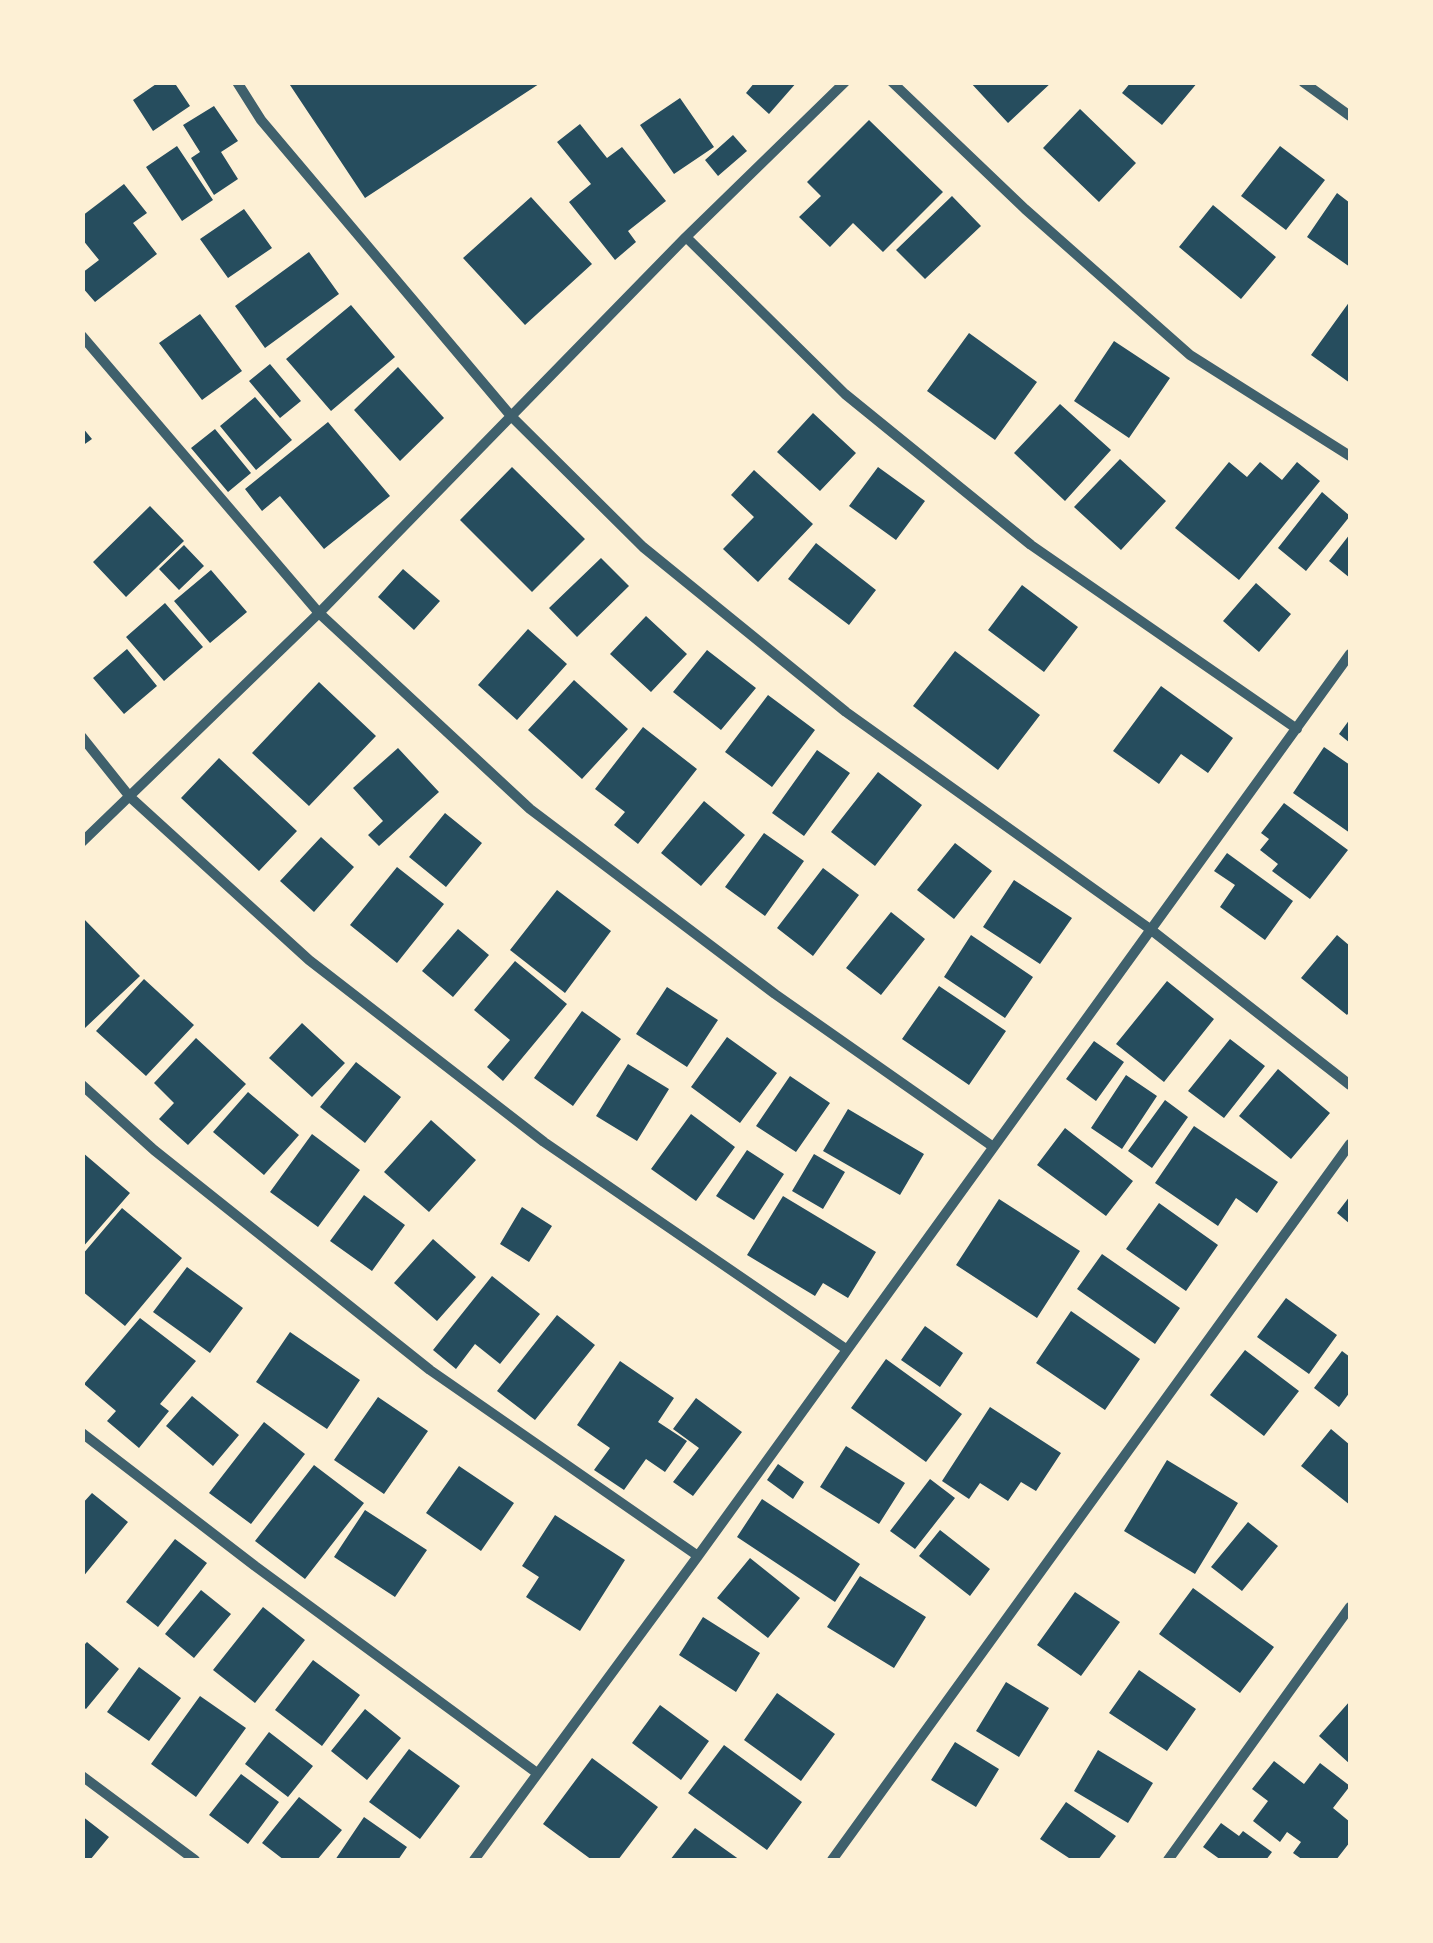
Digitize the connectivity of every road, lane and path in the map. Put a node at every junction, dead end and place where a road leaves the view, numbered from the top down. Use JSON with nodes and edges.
{"nodes":[{"id":1,"x":237,"y":82,"type":"edge"},
{"id":2,"x":844,"y":82,"type":"edge"},
{"id":3,"x":892,"y":82,"type":"edge"},
{"id":4,"x":1302,"y":82,"type":"edge"},
{"id":5,"x":1350,"y":116,"type":"edge"},
{"id":6,"x":686,"y":237,"type":"junction"},
{"id":7,"x":82,"y":336,"type":"edge"},
{"id":8,"x":511,"y":416,"type":"junction"},
{"id":9,"x":1350,"y":456,"type":"edge"},
{"id":10,"x":318,"y":612,"type":"junction"},
{"id":11,"x":1350,"y":654,"type":"edge"},
{"id":12,"x":1297,"y":729,"type":"junction"},
{"id":13,"x":82,"y":737,"type":"edge"},
{"id":14,"x":130,"y":797,"type":"junction"},
{"id":15,"x":82,"y":842,"type":"edge"},
{"id":16,"x":1150,"y":929,"type":"junction"},
{"id":17,"x":82,"y":1085,"type":"edge"},
{"id":18,"x":1350,"y":1085,"type":"edge"},
{"id":19,"x":1350,"y":1144,"type":"edge"},
{"id":20,"x":992,"y":1146,"type":"junction"},
{"id":21,"x":846,"y":1349,"type":"junction"},
{"id":22,"x":82,"y":1433,"type":"edge"},
{"id":23,"x":698,"y":1556,"type":"junction"},
{"id":24,"x":1350,"y":1607,"type":"edge"},
{"id":25,"x":537,"y":1772,"type":"junction"},
{"id":26,"x":82,"y":1776,"type":"edge"},
{"id":27,"x":195,"y":1860,"type":"edge"},
{"id":28,"x":474,"y":1860,"type":"edge"},
{"id":29,"x":832,"y":1860,"type":"edge"},
{"id":30,"x":1168,"y":1860,"type":"edge"}],
"edges":[{"from":1,"to":8,"type":"street"},
{"from":2,"to":6,"type":"street"},
{"from":3,"to":9,"type":"street"},
{"from":4,"to":5,"type":"street"},
{"from":6,"to":8,"type":"street"},
{"from":6,"to":12,"type":"street"},
{"from":7,"to":10,"type":"street"},
{"from":8,"to":10,"type":"street"},
{"from":8,"to":16,"type":"street"},
{"from":10,"to":14,"type":"street"},
{"from":10,"to":20,"type":"street"},
{"from":11,"to":12,"type":"street"},
{"from":12,"to":16,"type":"street"},
{"from":13,"to":14,"type":"street"},
{"from":14,"to":15,"type":"street"},
{"from":14,"to":21,"type":"street"},
{"from":16,"to":18,"type":"street"},
{"from":16,"to":20,"type":"street"},
{"from":17,"to":23,"type":"street"},
{"from":19,"to":29,"type":"street"},
{"from":20,"to":21,"type":"street"},
{"from":21,"to":23,"type":"street"},
{"from":22,"to":25,"type":"street"},
{"from":23,"to":25,"type":"street"},
{"from":24,"to":30,"type":"street"},
{"from":25,"to":28,"type":"street"},
{"from":26,"to":27,"type":"street"}]}
